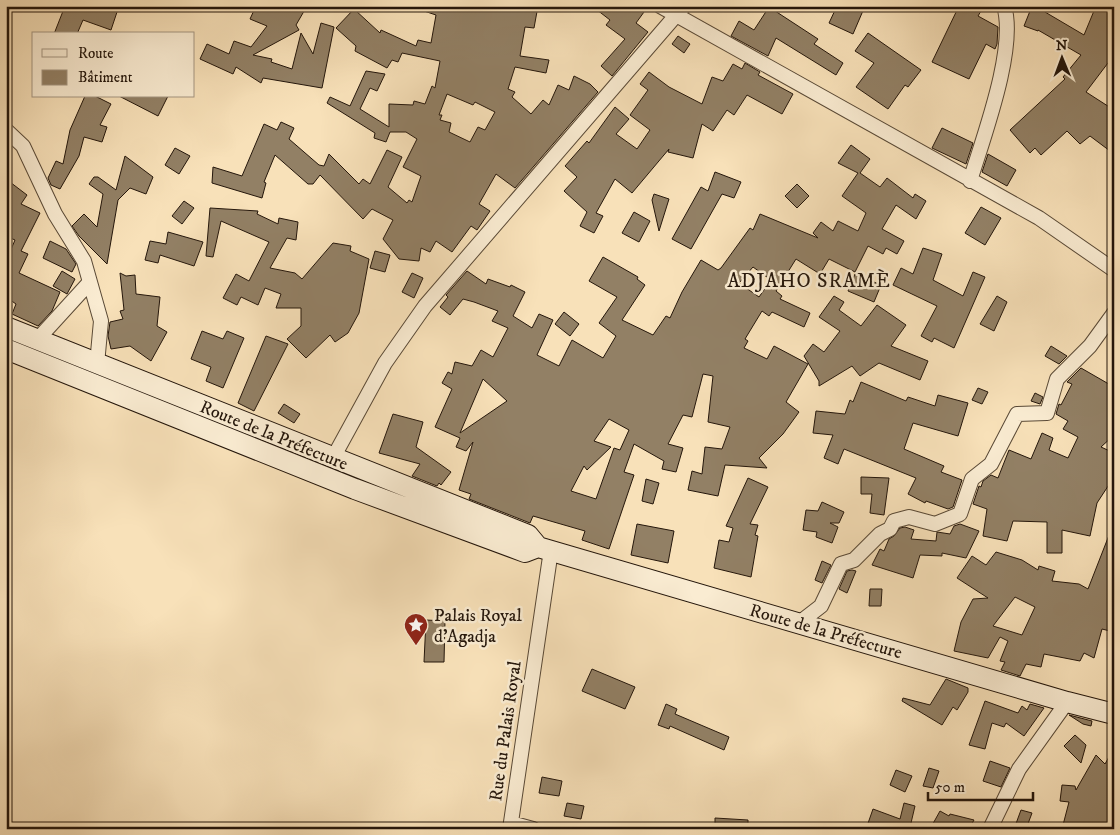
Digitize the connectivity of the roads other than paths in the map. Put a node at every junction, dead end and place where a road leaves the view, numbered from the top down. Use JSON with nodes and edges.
{"nodes":[{"id":1,"x":660,"y":6,"type":"edge"},
{"id":2,"x":1004,"y":6,"type":"edge"},
{"id":3,"x":681,"y":11,"type":"edge"},
{"id":4,"x":6,"y":130,"type":"edge"},
{"id":5,"x":970,"y":181,"type":"junction"},
{"id":6,"x":1113,"y":268,"type":"edge"},
{"id":7,"x":89,"y":283,"type":"junction"},
{"id":8,"x":1114,"y":313,"type":"edge"},
{"id":9,"x":6,"y":327,"type":"edge"},
{"id":10,"x":38,"y":340,"type":"junction"},
{"id":11,"x":6,"y":349,"type":"edge"},
{"id":12,"x":97,"y":364,"type":"junction"},
{"id":13,"x":333,"y":458,"type":"junction"},
{"id":14,"x":545,"y":548,"type":"junction"},
{"id":15,"x":800,"y":624,"type":"junction"},
{"id":16,"x":1067,"y":702,"type":"junction"},
{"id":17,"x":1114,"y":714,"type":"edge"},
{"id":18,"x":510,"y":826,"type":"edge"},
{"id":19,"x":533,"y":829,"type":"edge"},
{"id":20,"x":990,"y":829,"type":"edge"}],
"edges":[{"from":1,"to":3,"type":"street"},
{"from":2,"to":5,"type":"street"},
{"from":3,"to":5,"type":"street"},
{"from":3,"to":13,"type":"street"},
{"from":4,"to":7,"type":"street"},
{"from":5,"to":6,"type":"street"},
{"from":7,"to":10,"type":"street"},
{"from":7,"to":12,"type":"street"},
{"from":8,"to":15,"type":"street"},
{"from":9,"to":10,"type":"street","name":"Route de la Préfecture"},
{"from":10,"to":12,"type":"street","name":"Route de la Préfecture"},
{"from":11,"to":14,"type":"street","name":"Route de la Préfecture"},
{"from":12,"to":13,"type":"street","name":"Route de la Préfecture"},
{"from":13,"to":14,"type":"street","name":"Route de la Préfecture"},
{"from":14,"to":15,"type":"street","name":"Route de la Préfecture"},
{"from":14,"to":18,"type":"street","name":"Rue du Palais Royal"},
{"from":15,"to":16,"type":"street","name":"Route de la Préfecture"},
{"from":16,"to":17,"type":"street","name":"Route de la Préfecture"},
{"from":16,"to":20,"type":"street"},
{"from":18,"to":19,"type":"street"}]}
